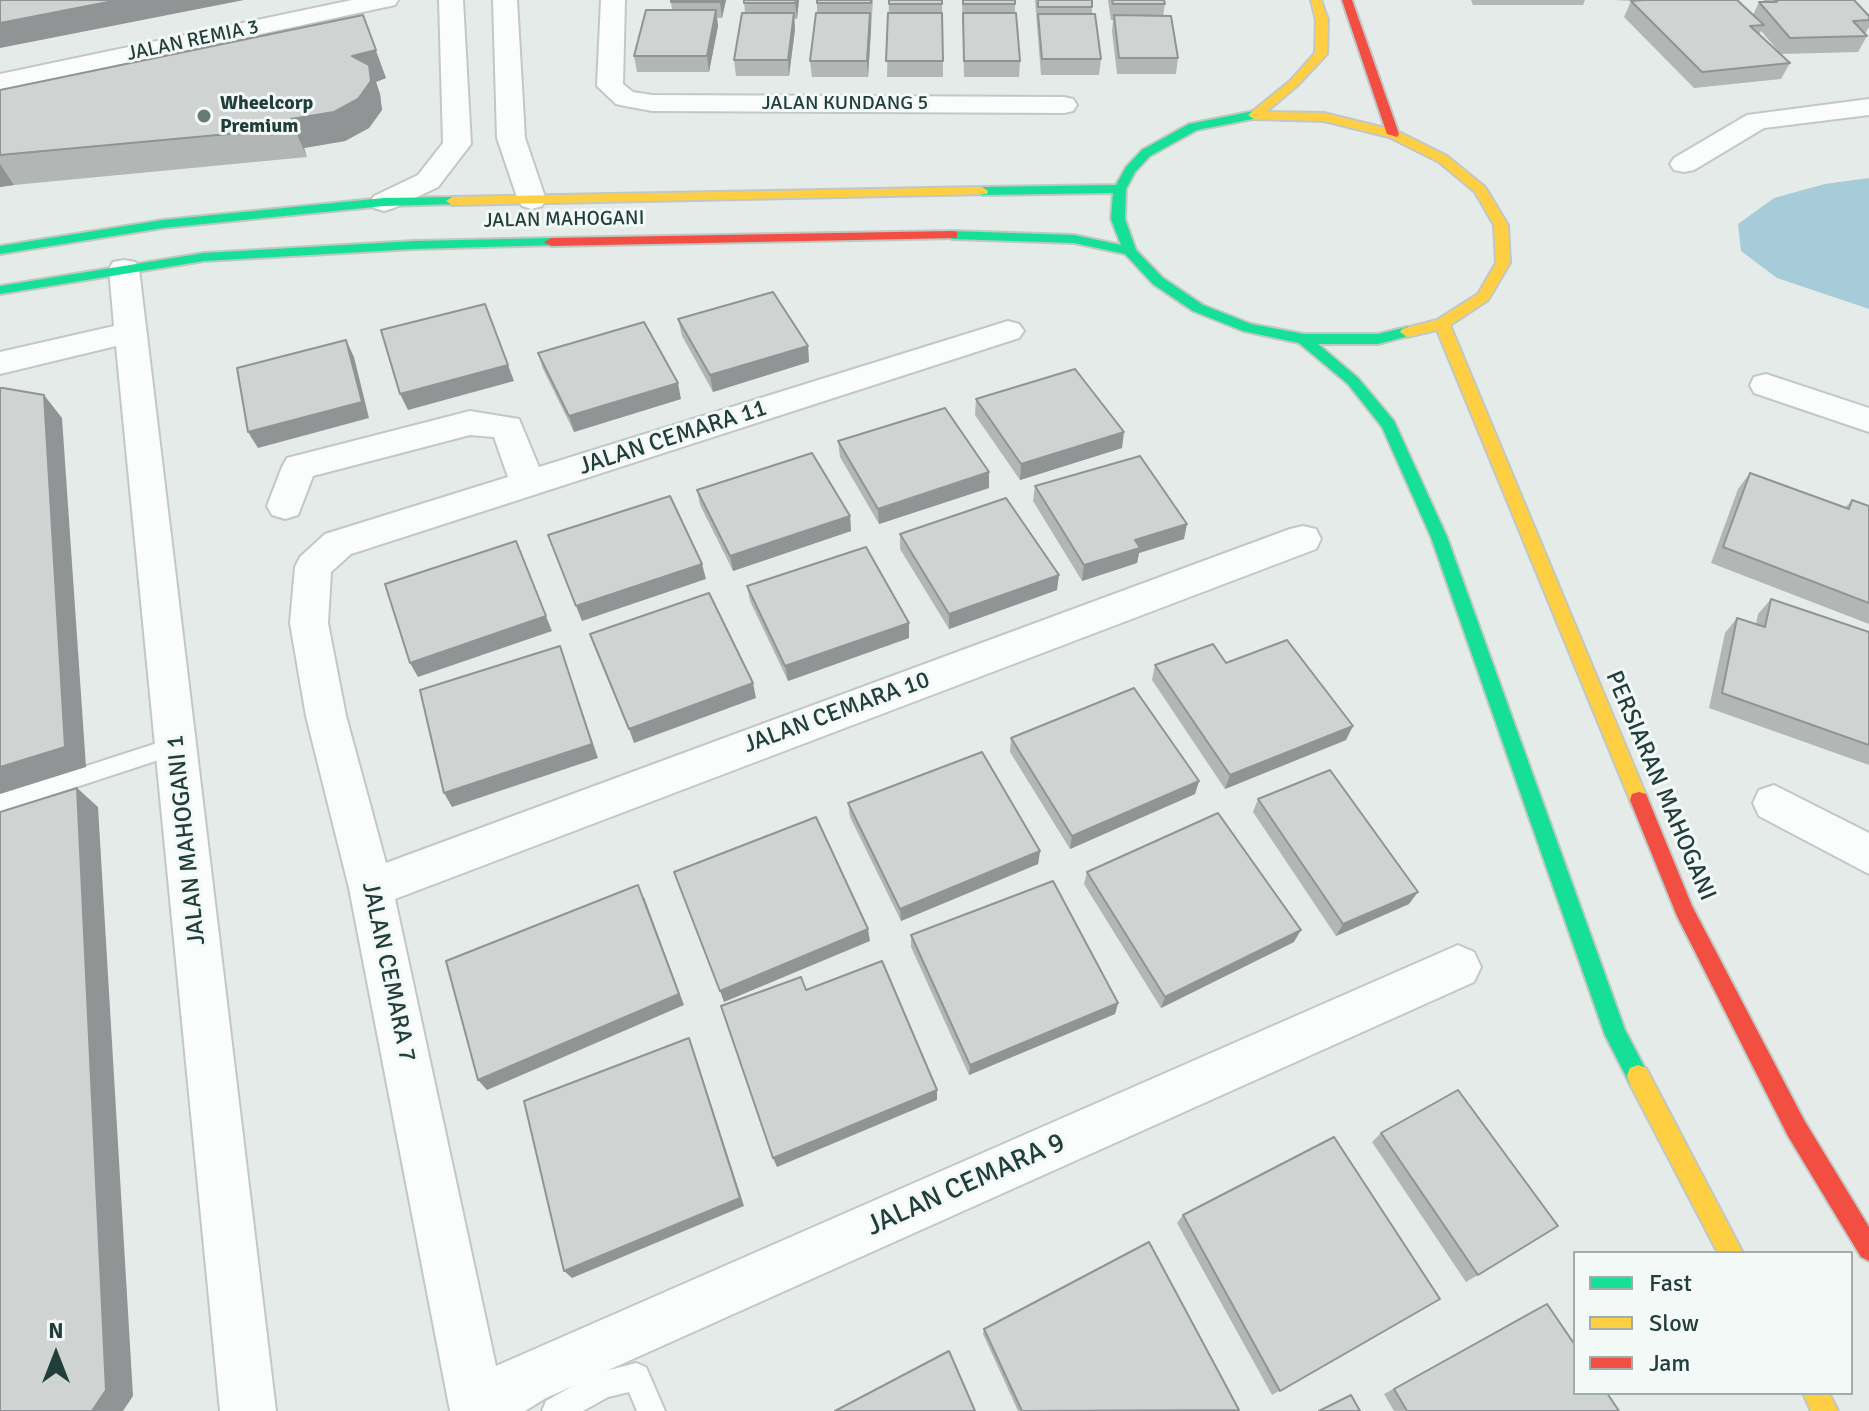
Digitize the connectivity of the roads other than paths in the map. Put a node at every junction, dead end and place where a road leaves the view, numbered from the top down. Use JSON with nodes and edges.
{"nodes":[{"id":1,"x":386,"y":0,"type":"edge"},
{"id":2,"x":451,"y":0,"type":"edge"},
{"id":3,"x":505,"y":0,"type":"edge"},
{"id":4,"x":613,"y":0,"type":"edge"},
{"id":5,"x":1316,"y":0,"type":"edge"},
{"id":6,"x":1347,"y":0,"type":"edge"},
{"id":7,"x":0,"y":82,"type":"edge"},
{"id":8,"x":1064,"y":105,"type":"dead end"},
{"id":9,"x":1869,"y":107,"type":"edge"},
{"id":10,"x":1254,"y":115,"type":"junction"},
{"id":11,"x":1393,"y":134,"type":"junction"},
{"id":12,"x":1684,"y":164,"type":"dead end"},
{"id":13,"x":1120,"y":189,"type":"junction"},
{"id":14,"x":532,"y":200,"type":"junction"},
{"id":15,"x":384,"y":202,"type":"junction"},
{"id":16,"x":0,"y":250,"type":"edge"},
{"id":17,"x":1130,"y":251,"type":"junction"},
{"id":18,"x":124,"y":269,"type":"junction"},
{"id":19,"x":0,"y":290,"type":"edge"},
{"id":20,"x":1442,"y":324,"type":"junction"},
{"id":21,"x":1008,"y":331,"type":"dead end"},
{"id":22,"x":131,"y":332,"type":"junction"},
{"id":23,"x":1304,"y":339,"type":"junction"},
{"id":24,"x":0,"y":363,"type":"edge"},
{"id":25,"x":1766,"y":385,"type":"dead end"},
{"id":26,"x":1869,"y":420,"type":"edge"},
{"id":27,"x":528,"y":484,"type":"junction"},
{"id":28,"x":285,"y":506,"type":"dead end"},
{"id":29,"x":1303,"y":539,"type":"dead end"},
{"id":30,"x":338,"y":544,"type":"joint"},
{"id":31,"x":176,"y":746,"type":"junction"},
{"id":32,"x":0,"y":803,"type":"edge"},
{"id":33,"x":1774,"y":803,"type":"dead end"},
{"id":34,"x":1869,"y":855,"type":"edge"},
{"id":35,"x":371,"y":888,"type":"junction"},
{"id":36,"x":1458,"y":967,"type":"dead end"},
{"id":37,"x":1869,"y":1249,"type":"edge"},
{"id":38,"x":1730,"y":1251,"type":"edge"},
{"id":39,"x":538,"y":1400,"type":"edge"},
{"id":40,"x":478,"y":1409,"type":"edge"},
{"id":41,"x":248,"y":1411,"type":"edge"},
{"id":42,"x":651,"y":1411,"type":"edge"}],
"edges":[{"from":1,"to":7,"type":"street","name":"JALAN REMIA 3"},
{"from":2,"to":15,"type":"street"},
{"from":3,"to":14,"type":"street"},
{"from":4,"to":8,"type":"street","name":"JALAN KUNDANG 5"},
{"from":5,"to":10,"type":"main road"},
{"from":6,"to":11,"type":"main road"},
{"from":9,"to":12,"type":"street"},
{"from":10,"to":11,"type":"main road"},
{"from":10,"to":13,"type":"main road"},
{"from":11,"to":20,"type":"main road"},
{"from":13,"to":14,"type":"main road","name":"JALAN MAHOGANI"},
{"from":13,"to":17,"type":"main road"},
{"from":14,"to":15,"type":"main road","name":"JALAN MAHOGANI"},
{"from":15,"to":16,"type":"main road","name":"JALAN MAHOGANI"},
{"from":17,"to":18,"type":"main road","name":"JALAN MAHOGANI"},
{"from":17,"to":23,"type":"main road"},
{"from":18,"to":19,"type":"main road","name":"JALAN MAHOGANI"},
{"from":18,"to":22,"type":"street","name":"JALAN MAHOGANI 1"},
{"from":20,"to":23,"type":"main road"},
{"from":20,"to":37,"type":"main road","name":"PERSIARAN MAHOGANI"},
{"from":21,"to":27,"type":"street","name":"JALAN CEMARA 11"},
{"from":22,"to":24,"type":"street"},
{"from":22,"to":31,"type":"street","name":"JALAN MAHOGANI 1"},
{"from":23,"to":38,"type":"main road"},
{"from":25,"to":26,"type":"street"},
{"from":27,"to":28,"type":"street"},
{"from":27,"to":30,"type":"street","name":"JALAN CEMARA 11"},
{"from":29,"to":35,"type":"street","name":"JALAN CEMARA 10"},
{"from":30,"to":35,"type":"street","name":"JALAN CEMARA 7"},
{"from":31,"to":32,"type":"lane"},
{"from":31,"to":41,"type":"street","name":"JALAN MAHOGANI 1"},
{"from":33,"to":34,"type":"street"},
{"from":35,"to":40,"type":"street","name":"JALAN CEMARA 7"},
{"from":36,"to":39,"type":"street","name":"JALAN CEMARA 9"},
{"from":39,"to":40,"type":"street","name":"JALAN CEMARA 9"},
{"from":39,"to":42,"type":"lane"}]}
